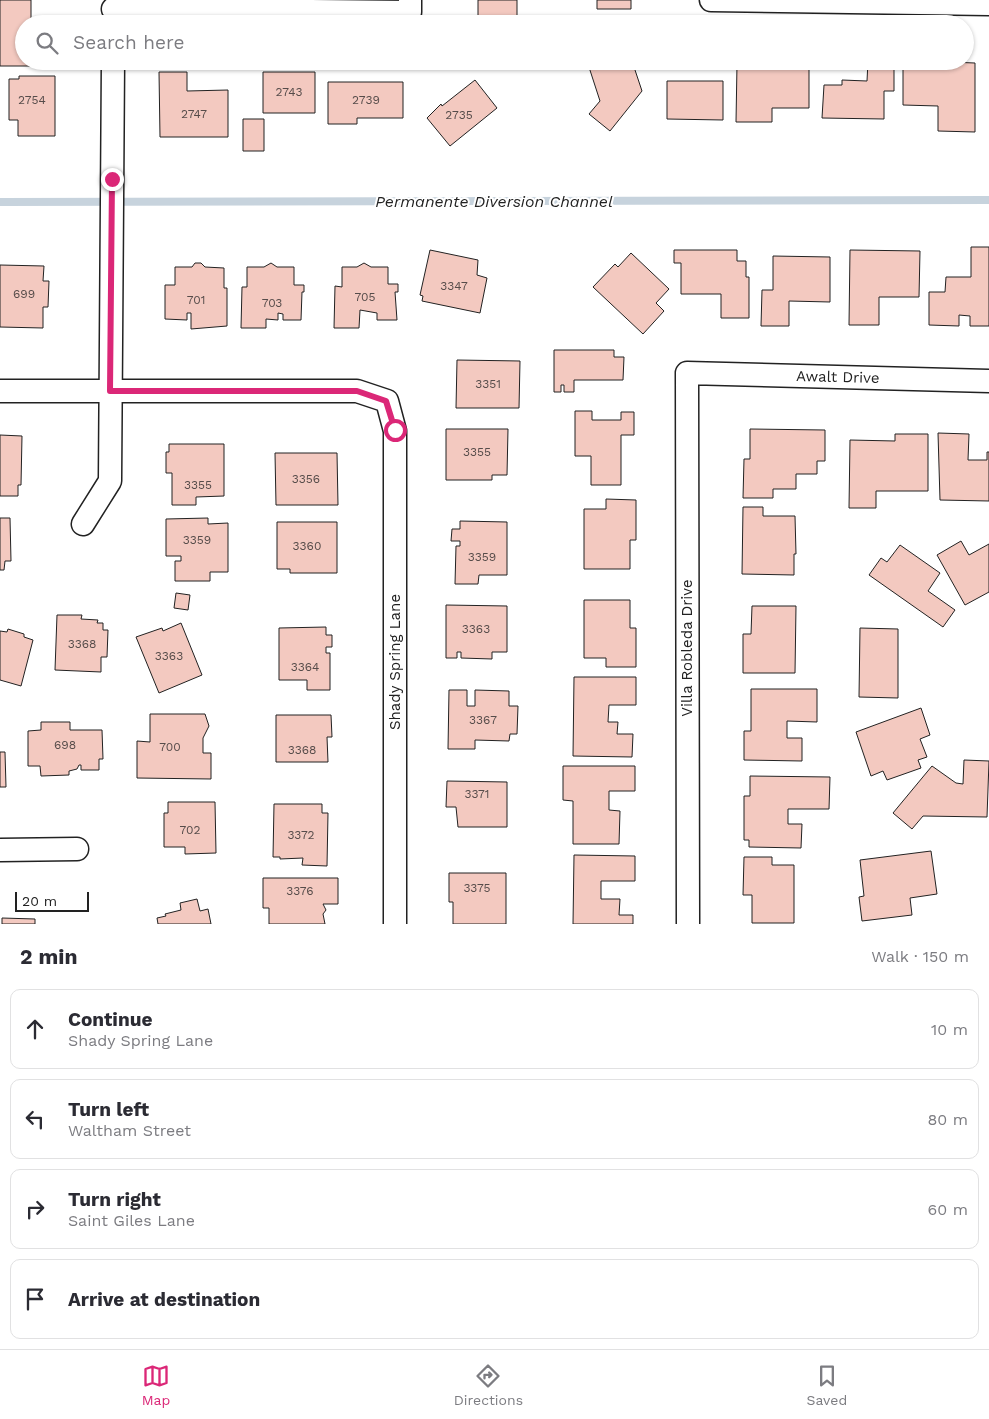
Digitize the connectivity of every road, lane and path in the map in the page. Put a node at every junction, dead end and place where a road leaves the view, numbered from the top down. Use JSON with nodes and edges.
{"nodes":[{"id":1,"x":410,"y":0,"type":"edge"},
{"id":2,"x":711,"y":0,"type":"edge"},
{"id":3,"x":989,"y":4,"type":"edge"},
{"id":4,"x":113,"y":11,"type":"edge"},
{"id":5,"x":113,"y":70,"type":"edge"},
{"id":6,"x":687,"y":373,"type":"joint"},
{"id":7,"x":989,"y":381,"type":"edge"},
{"id":8,"x":0,"y":391,"type":"edge"},
{"id":9,"x":110,"y":391,"type":"junction"},
{"id":10,"x":82,"y":524,"type":"dead end"},
{"id":11,"x":77,"y":849,"type":"dead end"},
{"id":12,"x":0,"y":850,"type":"edge"},
{"id":13,"x":395,"y":924,"type":"edge"},
{"id":14,"x":688,"y":924,"type":"edge"}],
"edges":[{"from":1,"to":4,"type":"street"},
{"from":2,"to":3,"type":"street"},
{"from":5,"to":9,"type":"street"},
{"from":6,"to":7,"type":"street","name":"Awalt Drive"},
{"from":6,"to":14,"type":"street","name":"Villa Robleda Drive"},
{"from":8,"to":9,"type":"street"},
{"from":9,"to":10,"type":"street"},
{"from":9,"to":13,"type":"street","name":"Shady Spring Lane"},
{"from":11,"to":12,"type":"street"}]}
